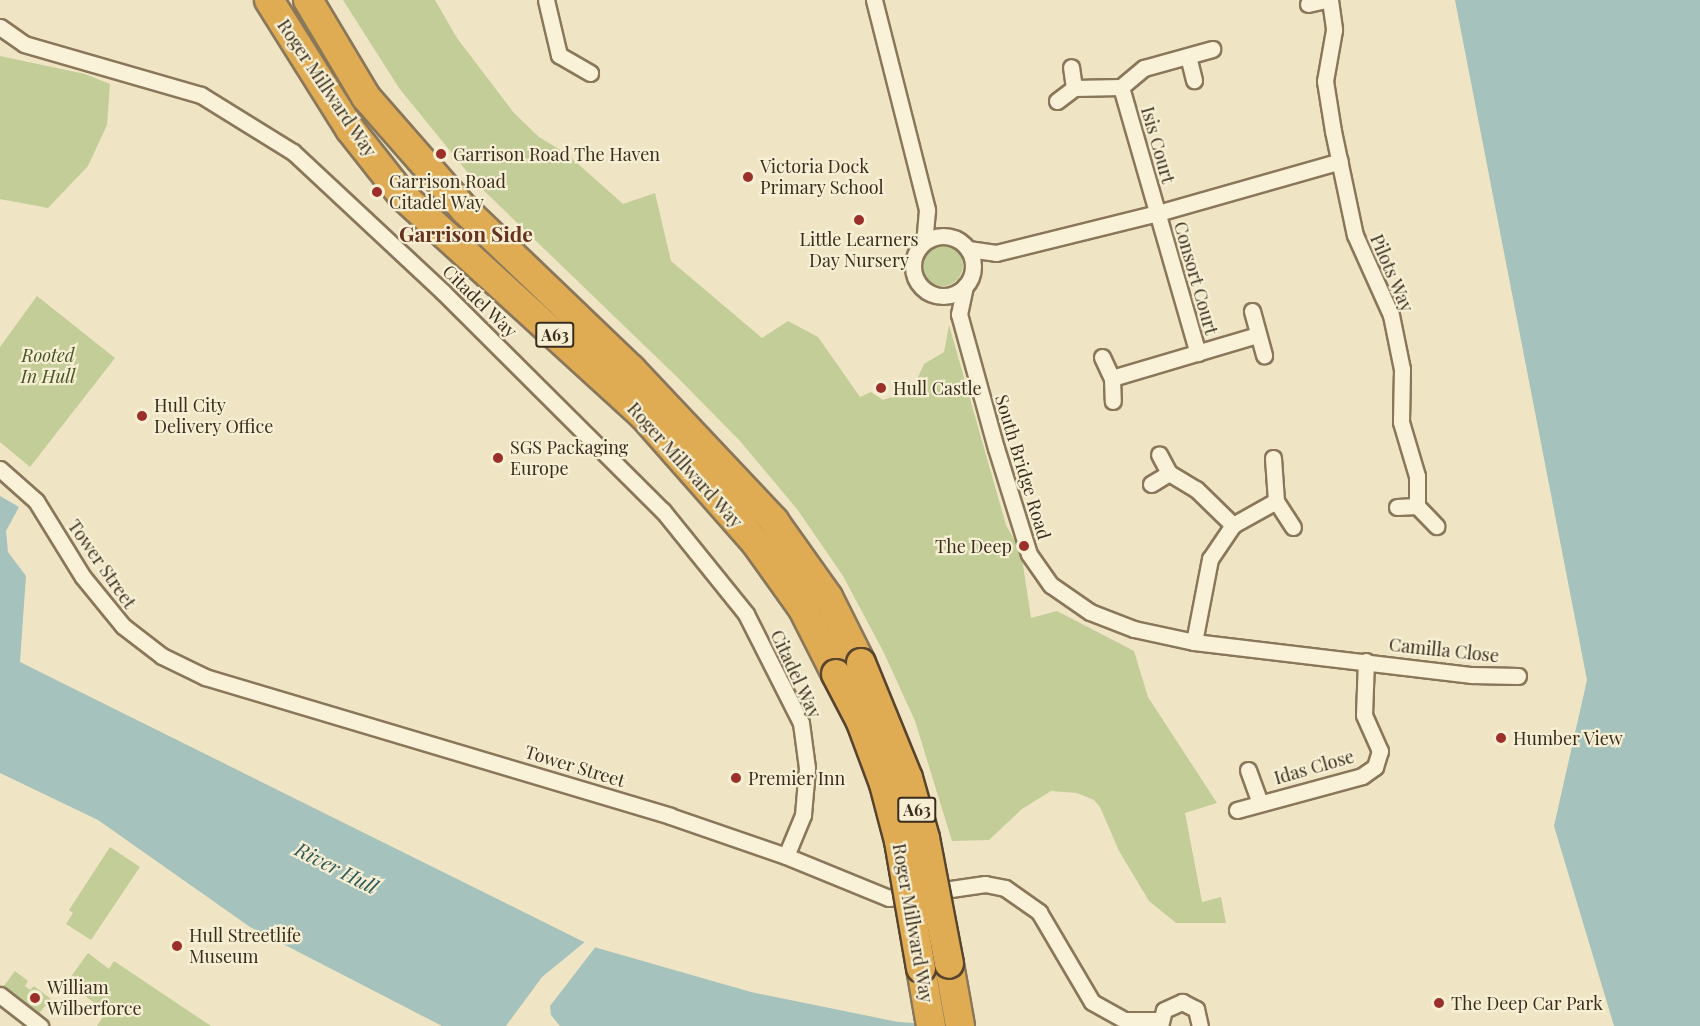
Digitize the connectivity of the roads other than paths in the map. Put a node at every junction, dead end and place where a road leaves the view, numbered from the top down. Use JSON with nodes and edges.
{"nodes":[{"id":1,"x":269,"y":0,"type":"edge"},
{"id":2,"x":546,"y":0,"type":"edge"},
{"id":3,"x":874,"y":0,"type":"edge"},
{"id":4,"x":1328,"y":0,"type":"edge"},
{"id":5,"x":1308,"y":4,"type":"dead end"},
{"id":6,"x":313,"y":6,"type":"edge"},
{"id":7,"x":0,"y":27,"type":"edge"},
{"id":8,"x":1212,"y":49,"type":"dead end"},
{"id":9,"x":1188,"y":56,"type":"junction"},
{"id":10,"x":1071,"y":67,"type":"dead end"},
{"id":11,"x":590,"y":73,"type":"dead end"},
{"id":12,"x":1194,"y":81,"type":"dead end"},
{"id":13,"x":1121,"y":87,"type":"junction"},
{"id":14,"x":1074,"y":88,"type":"junction"},
{"id":15,"x":1057,"y":102,"type":"dead end"},
{"id":16,"x":1340,"y":161,"type":"junction"},
{"id":17,"x":927,"y":210,"type":"junction"},
{"id":18,"x":1158,"y":213,"type":"junction"},
{"id":19,"x":952,"y":237,"type":"junction"},
{"id":20,"x":924,"y":242,"type":"junction"},
{"id":21,"x":968,"y":249,"type":"junction"},
{"id":22,"x":996,"y":253,"type":"junction"},
{"id":23,"x":968,"y":282,"type":"junction"},
{"id":24,"x":937,"y":296,"type":"junction"},
{"id":25,"x":1252,"y":311,"type":"dead end"},
{"id":26,"x":959,"y":314,"type":"junction"},
{"id":27,"x":1257,"y":335,"type":"junction"},
{"id":28,"x":1198,"y":353,"type":"junction"},
{"id":29,"x":1264,"y":355,"type":"dead end"},
{"id":30,"x":1102,"y":357,"type":"dead end"},
{"id":31,"x":1112,"y":378,"type":"junction"},
{"id":32,"x":1113,"y":401,"type":"dead end"},
{"id":33,"x":1159,"y":454,"type":"dead end"},
{"id":34,"x":1273,"y":458,"type":"dead end"},
{"id":35,"x":0,"y":469,"type":"edge"},
{"id":36,"x":1168,"y":472,"type":"junction"},
{"id":37,"x":1151,"y":484,"type":"dead end"},
{"id":38,"x":1276,"y":501,"type":"junction"},
{"id":39,"x":1417,"y":506,"type":"junction"},
{"id":40,"x":1397,"y":507,"type":"dead end"},
{"id":41,"x":1233,"y":525,"type":"junction"},
{"id":42,"x":1436,"y":526,"type":"dead end"},
{"id":43,"x":1293,"y":527,"type":"dead end"},
{"id":44,"x":1194,"y":642,"type":"junction"},
{"id":45,"x":1366,"y":661,"type":"junction"},
{"id":46,"x":848,"y":668,"type":"junction"},
{"id":47,"x":1518,"y":676,"type":"dead end"},
{"id":48,"x":1248,"y":770,"type":"dead end"},
{"id":49,"x":1260,"y":803,"type":"junction"},
{"id":50,"x":1237,"y":810,"type":"dead end"},
{"id":51,"x":786,"y":855,"type":"junction"},
{"id":52,"x":0,"y":996,"type":"edge"},
{"id":53,"x":1160,"y":1023,"type":"edge"},
{"id":54,"x":40,"y":1026,"type":"edge"},
{"id":55,"x":931,"y":1026,"type":"edge"},
{"id":56,"x":960,"y":1026,"type":"edge"},
{"id":57,"x":1200,"y":1026,"type":"edge"}],
"edges":[{"from":1,"to":46,"type":"highway","name":"Roger Millward Way","number":"A63"},
{"from":2,"to":11,"type":"street"},
{"from":3,"to":17,"type":"street"},
{"from":4,"to":5,"type":"street","name":"Pilots Way"},
{"from":4,"to":16,"type":"street","name":"Pilots Way"},
{"from":6,"to":46,"type":"highway","name":"Roger Millward Way","number":"A63"},
{"from":7,"to":51,"type":"street","name":"Citadel Way"},
{"from":8,"to":9,"type":"street"},
{"from":9,"to":12,"type":"street"},
{"from":9,"to":13,"type":"street"},
{"from":10,"to":14,"type":"street"},
{"from":13,"to":14,"type":"street"},
{"from":13,"to":18,"type":"street","name":"Isis Court"},
{"from":14,"to":15,"type":"street"},
{"from":16,"to":18,"type":"street"},
{"from":16,"to":39,"type":"street","name":"Pilots Way"},
{"from":17,"to":19,"type":"street"},
{"from":17,"to":20,"type":"street"},
{"from":18,"to":22,"type":"street"},
{"from":18,"to":28,"type":"street","name":"Consort Court"},
{"from":19,"to":20,"type":"street"},
{"from":19,"to":21,"type":"street"},
{"from":20,"to":24,"type":"street"},
{"from":21,"to":22,"type":"street"},
{"from":21,"to":23,"type":"street"},
{"from":22,"to":23,"type":"street"},
{"from":23,"to":24,"type":"street"},
{"from":23,"to":26,"type":"street","name":"South Bridge Road"},
{"from":24,"to":26,"type":"street"},
{"from":25,"to":27,"type":"street"},
{"from":26,"to":44,"type":"street","name":"South Bridge Road"},
{"from":27,"to":28,"type":"street","name":"Consort Court"},
{"from":27,"to":29,"type":"street"},
{"from":28,"to":31,"type":"street","name":"Consort Court"},
{"from":30,"to":31,"type":"street"},
{"from":31,"to":32,"type":"street"},
{"from":33,"to":36,"type":"street"},
{"from":34,"to":38,"type":"street"},
{"from":35,"to":51,"type":"street","name":"Tower Street"},
{"from":36,"to":37,"type":"street"},
{"from":36,"to":41,"type":"street"},
{"from":38,"to":41,"type":"street"},
{"from":38,"to":43,"type":"street"},
{"from":39,"to":40,"type":"street"},
{"from":39,"to":42,"type":"street"},
{"from":41,"to":44,"type":"street"},
{"from":44,"to":45,"type":"street","name":"South Bridge Road"},
{"from":45,"to":47,"type":"street","name":"Camilla Close"},
{"from":45,"to":49,"type":"street","name":"Idas Close"},
{"from":46,"to":55,"type":"highway","name":"Roger Millward Way","number":"A63","bridge":true},
{"from":46,"to":56,"type":"highway","name":"Roger Millward Way","number":"A63","bridge":true},
{"from":48,"to":49,"type":"street","name":"Idas Close"},
{"from":49,"to":50,"type":"street","name":"Idas Close"},
{"from":51,"to":53,"type":"street","name":"Tower Street"},
{"from":52,"to":54,"type":"street"},
{"from":53,"to":57,"type":"street"}]}
